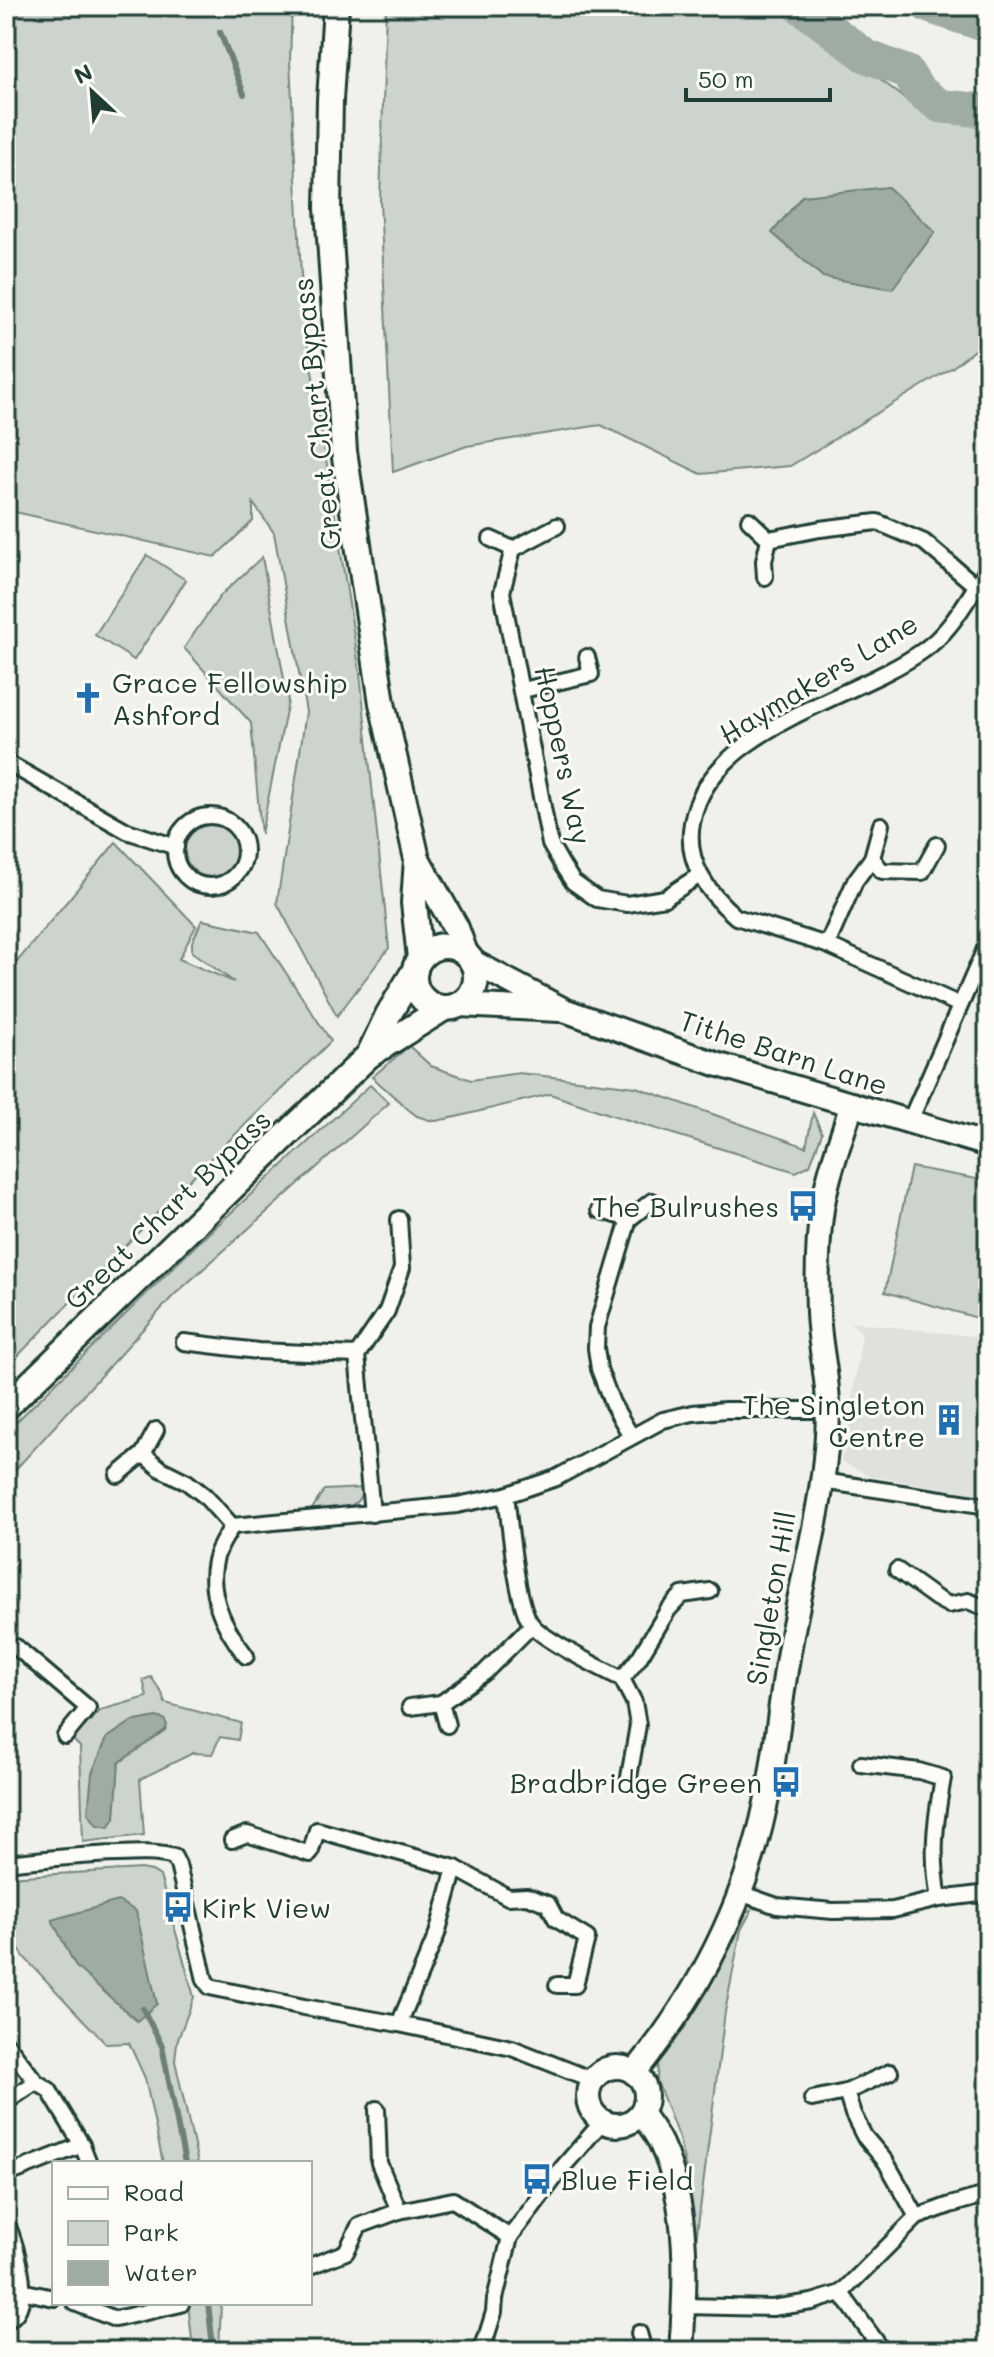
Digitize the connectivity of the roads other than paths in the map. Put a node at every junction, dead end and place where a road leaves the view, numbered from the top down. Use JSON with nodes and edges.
{"nodes":[{"id":1,"x":336,"y":6,"type":"edge"},
{"id":2,"x":749,"y":520,"type":"dead end"},
{"id":3,"x":557,"y":526,"type":"dead end"},
{"id":4,"x":491,"y":539,"type":"dead end"},
{"id":5,"x":769,"y":539,"type":"junction"},
{"id":6,"x":513,"y":549,"type":"junction"},
{"id":7,"x":988,"y":569,"type":"edge"},
{"id":8,"x":765,"y":577,"type":"dead end"},
{"id":9,"x":976,"y":586,"type":"junction"},
{"id":10,"x":587,"y":657,"type":"dead end"},
{"id":11,"x":523,"y":690,"type":"junction"},
{"id":12,"x":6,"y":762,"type":"edge"},
{"id":13,"x":881,"y":825,"type":"dead end"},
{"id":14,"x":937,"y":845,"type":"dead end"},
{"id":15,"x":176,"y":847,"type":"junction"},
{"id":16,"x":872,"y":858,"type":"junction"},
{"id":17,"x":417,"y":859,"type":"junction"},
{"id":18,"x":698,"y":876,"type":"junction"},
{"id":19,"x":988,"y":942,"type":"edge"},
{"id":20,"x":827,"y":945,"type":"junction"},
{"id":21,"x":469,"y":958,"type":"junction"},
{"id":22,"x":417,"y":964,"type":"junction"},
{"id":23,"x":960,"y":1005,"type":"junction"},
{"id":24,"x":451,"y":1006,"type":"junction"},
{"id":25,"x":564,"y":1010,"type":"junction"},
{"id":26,"x":369,"y":1055,"type":"junction"},
{"id":27,"x":852,"y":1104,"type":"junction"},
{"id":28,"x":909,"y":1123,"type":"junction"},
{"id":29,"x":988,"y":1145,"type":"edge"},
{"id":30,"x":652,"y":1201,"type":"dead end"},
{"id":31,"x":599,"y":1210,"type":"dead end"},
{"id":32,"x":399,"y":1219,"type":"dead end"},
{"id":33,"x":629,"y":1219,"type":"junction"},
{"id":34,"x":184,"y":1342,"type":"dead end"},
{"id":35,"x":357,"y":1355,"type":"junction"},
{"id":36,"x":6,"y":1407,"type":"edge"},
{"id":37,"x":828,"y":1410,"type":"junction"},
{"id":38,"x":156,"y":1430,"type":"dead end"},
{"id":39,"x":631,"y":1436,"type":"junction"},
{"id":40,"x":143,"y":1454,"type":"junction"},
{"id":41,"x":118,"y":1475,"type":"dead end"},
{"id":42,"x":822,"y":1481,"type":"junction"},
{"id":43,"x":506,"y":1495,"type":"junction"},
{"id":44,"x":988,"y":1506,"type":"edge"},
{"id":45,"x":372,"y":1514,"type":"junction"},
{"id":46,"x":232,"y":1526,"type":"junction"},
{"id":47,"x":897,"y":1570,"type":"dead end"},
{"id":48,"x":710,"y":1591,"type":"dead end"},
{"id":49,"x":988,"y":1609,"type":"edge"},
{"id":50,"x":532,"y":1625,"type":"junction"},
{"id":51,"x":6,"y":1646,"type":"edge"},
{"id":52,"x":246,"y":1656,"type":"dead end"},
{"id":53,"x":622,"y":1679,"type":"junction"},
{"id":54,"x":441,"y":1703,"type":"junction"},
{"id":55,"x":410,"y":1707,"type":"dead end"},
{"id":56,"x":447,"y":1725,"type":"dead end"},
{"id":57,"x":65,"y":1736,"type":"dead end"},
{"id":58,"x":861,"y":1764,"type":"dead end"},
{"id":59,"x":628,"y":1783,"type":"dead end"},
{"id":60,"x":232,"y":1840,"type":"dead end"},
{"id":61,"x":6,"y":1863,"type":"edge"},
{"id":62,"x":455,"y":1868,"type":"junction"},
{"id":63,"x":740,"y":1893,"type":"junction"},
{"id":64,"x":988,"y":1893,"type":"edge"},
{"id":65,"x":939,"y":1899,"type":"junction"},
{"id":66,"x":557,"y":1985,"type":"dead end"},
{"id":67,"x":399,"y":2024,"type":"junction"},
{"id":68,"x":6,"y":2043,"type":"edge"},
{"id":69,"x":890,"y":2072,"type":"dead end"},
{"id":70,"x":634,"y":2073,"type":"junction"},
{"id":71,"x":593,"y":2080,"type":"junction"},
{"id":72,"x":36,"y":2082,"type":"junction"},
{"id":73,"x":846,"y":2092,"type":"junction"},
{"id":74,"x":812,"y":2099,"type":"dead end"},
{"id":75,"x":6,"y":2102,"type":"edge"},
{"id":76,"x":377,"y":2109,"type":"dead end"},
{"id":77,"x":641,"y":2113,"type":"junction"},
{"id":78,"x":602,"y":2122,"type":"junction"},
{"id":79,"x":82,"y":2145,"type":"junction"},
{"id":80,"x":88,"y":2161,"type":"edge"},
{"id":81,"x":6,"y":2175,"type":"edge"},
{"id":82,"x":988,"y":2200,"type":"edge"},
{"id":83,"x":399,"y":2211,"type":"junction"},
{"id":84,"x":917,"y":2217,"type":"junction"},
{"id":85,"x":6,"y":2221,"type":"edge"},
{"id":86,"x":510,"y":2237,"type":"junction"},
{"id":87,"x":312,"y":2265,"type":"edge"},
{"id":88,"x":21,"y":2291,"type":"junction"},
{"id":89,"x":841,"y":2293,"type":"junction"},
{"id":90,"x":52,"y":2298,"type":"edge"},
{"id":91,"x":80,"y":2305,"type":"edge"},
{"id":92,"x":177,"y":2305,"type":"edge"},
{"id":93,"x":684,"y":2306,"type":"junction"},
{"id":94,"x":6,"y":2322,"type":"edge"},
{"id":95,"x":639,"y":2333,"type":"dead end"},
{"id":96,"x":480,"y":2351,"type":"edge"},
{"id":97,"x":644,"y":2351,"type":"edge"},
{"id":98,"x":681,"y":2351,"type":"edge"},
{"id":99,"x":883,"y":2351,"type":"edge"}],
"edges":[{"from":1,"to":17,"type":"main road","name":"Great Chart Bypass"},
{"from":2,"to":5,"type":"street"},
{"from":3,"to":6,"type":"street"},
{"from":4,"to":6,"type":"street"},
{"from":5,"to":8,"type":"street"},
{"from":5,"to":9,"type":"street"},
{"from":6,"to":11,"type":"street","name":"Hoppers Way"},
{"from":7,"to":9,"type":"street","name":"Haymakers Lane"},
{"from":9,"to":18,"type":"street","name":"Haymakers Lane"},
{"from":10,"to":11,"type":"street"},
{"from":11,"to":18,"type":"street","name":"Hoppers Way"},
{"from":12,"to":15,"type":"street"},
{"from":13,"to":16,"type":"street"},
{"from":14,"to":16,"type":"street"},
{"from":15,"to":15,"type":"street"},
{"from":16,"to":20,"type":"street"},
{"from":17,"to":21,"type":"main road","name":"Great Chart Bypass"},
{"from":17,"to":22,"type":"main road","name":"Great Chart Bypass"},
{"from":18,"to":20,"type":"street","name":"Haymakers Lane"},
{"from":19,"to":23,"type":"street"},
{"from":20,"to":23,"type":"street","name":"Haymakers Lane"},
{"from":21,"to":22,"type":"main road"},
{"from":21,"to":24,"type":"main road"},
{"from":21,"to":25,"type":"street","name":"Tithe Barn Lane"},
{"from":22,"to":24,"type":"main road"},
{"from":22,"to":26,"type":"main road","name":"Great Chart Bypass"},
{"from":23,"to":28,"type":"street"},
{"from":24,"to":25,"type":"street","name":"Tithe Barn Lane"},
{"from":24,"to":26,"type":"main road","name":"Great Chart Bypass"},
{"from":25,"to":27,"type":"street","name":"Tithe Barn Lane"},
{"from":26,"to":36,"type":"main road","name":"Great Chart Bypass"},
{"from":27,"to":28,"type":"street","name":"Tithe Barn Lane"},
{"from":27,"to":37,"type":"street","name":"Singleton Hill"},
{"from":28,"to":29,"type":"street","name":"Tithe Barn Lane"},
{"from":30,"to":33,"type":"street"},
{"from":31,"to":33,"type":"street"},
{"from":32,"to":35,"type":"street"},
{"from":33,"to":39,"type":"street"},
{"from":34,"to":35,"type":"street"},
{"from":35,"to":45,"type":"street"},
{"from":37,"to":39,"type":"street"},
{"from":37,"to":42,"type":"street","name":"Singleton Hill"},
{"from":38,"to":40,"type":"street"},
{"from":39,"to":43,"type":"street"},
{"from":40,"to":41,"type":"street"},
{"from":40,"to":46,"type":"street"},
{"from":42,"to":44,"type":"street"},
{"from":42,"to":63,"type":"street","name":"Singleton Hill"},
{"from":43,"to":45,"type":"street"},
{"from":43,"to":50,"type":"street"},
{"from":45,"to":46,"type":"street"},
{"from":46,"to":52,"type":"street"},
{"from":47,"to":49,"type":"street"},
{"from":48,"to":53,"type":"street"},
{"from":50,"to":53,"type":"street"},
{"from":50,"to":54,"type":"street"},
{"from":51,"to":57,"type":"street"},
{"from":53,"to":59,"type":"street"},
{"from":54,"to":55,"type":"street"},
{"from":54,"to":56,"type":"street"},
{"from":58,"to":65,"type":"street"},
{"from":60,"to":62,"type":"street"},
{"from":61,"to":67,"type":"street"},
{"from":62,"to":66,"type":"street"},
{"from":62,"to":67,"type":"street"},
{"from":63,"to":65,"type":"street"},
{"from":63,"to":70,"type":"street","name":"Singleton Hill"},
{"from":64,"to":65,"type":"street"},
{"from":67,"to":71,"type":"street"},
{"from":68,"to":72,"type":"street"},
{"from":69,"to":73,"type":"street"},
{"from":70,"to":71,"type":"street"},
{"from":70,"to":77,"type":"street"},
{"from":71,"to":78,"type":"street"},
{"from":72,"to":75,"type":"street"},
{"from":72,"to":79,"type":"street"},
{"from":73,"to":74,"type":"street"},
{"from":73,"to":84,"type":"street"},
{"from":76,"to":83,"type":"street"},
{"from":77,"to":78,"type":"street"},
{"from":77,"to":93,"type":"street"},
{"from":78,"to":86,"type":"street"},
{"from":79,"to":80,"type":"street"},
{"from":79,"to":81,"type":"street"},
{"from":82,"to":84,"type":"street"},
{"from":83,"to":86,"type":"street"},
{"from":83,"to":87,"type":"street"},
{"from":84,"to":89,"type":"street"},
{"from":85,"to":88,"type":"street"},
{"from":86,"to":96,"type":"street"},
{"from":88,"to":90,"type":"street"},
{"from":88,"to":94,"type":"street"},
{"from":89,"to":93,"type":"street"},
{"from":89,"to":99,"type":"street"},
{"from":91,"to":92,"type":"street"},
{"from":93,"to":98,"type":"street"},
{"from":95,"to":97,"type":"street"}]}
